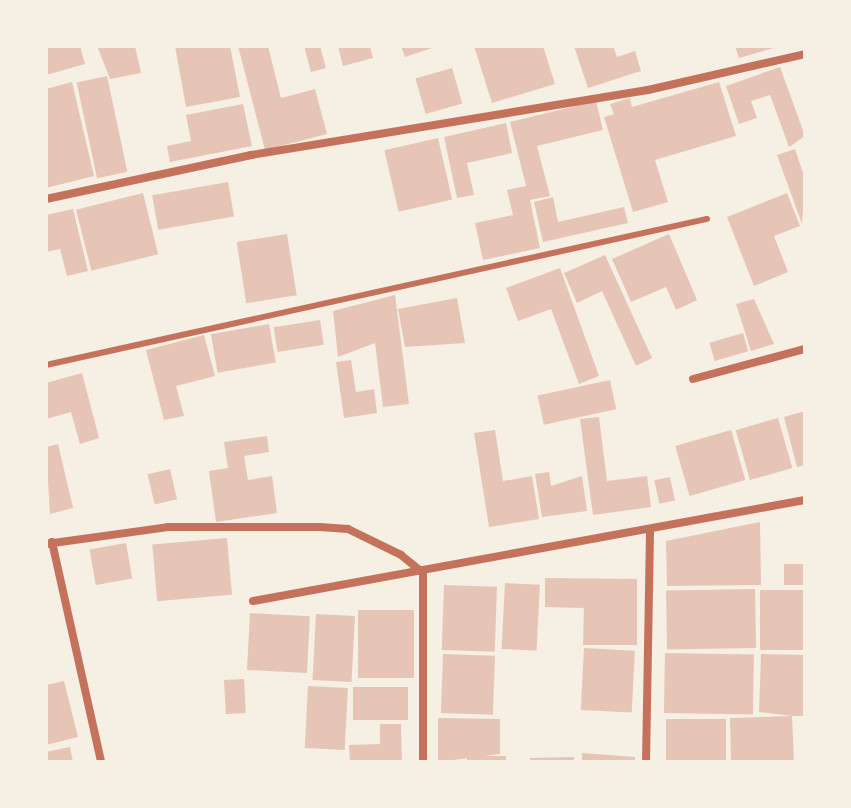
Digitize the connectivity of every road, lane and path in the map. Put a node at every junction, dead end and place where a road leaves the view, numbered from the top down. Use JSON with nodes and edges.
{"nodes":[{"id":1,"x":805,"y":54,"type":"edge"},
{"id":2,"x":46,"y":199,"type":"edge"},
{"id":3,"x":707,"y":219,"type":"dead end"},
{"id":4,"x":805,"y":349,"type":"edge"},
{"id":5,"x":46,"y":365,"type":"edge"},
{"id":6,"x":693,"y":379,"type":"dead end"},
{"id":7,"x":805,"y":500,"type":"edge"},
{"id":8,"x":650,"y":532,"type":"junction"},
{"id":9,"x":49,"y":543,"type":"edge"},
{"id":10,"x":423,"y":573,"type":"junction"},
{"id":11,"x":253,"y":601,"type":"dead end"},
{"id":12,"x":101,"y":762,"type":"edge"},
{"id":13,"x":423,"y":762,"type":"edge"},
{"id":14,"x":646,"y":762,"type":"edge"}],
"edges":[{"from":1,"to":2,"type":"street"},
{"from":3,"to":5,"type":"lane"},
{"from":4,"to":6,"type":"street"},
{"from":7,"to":8,"type":"street"},
{"from":8,"to":10,"type":"street"},
{"from":8,"to":14,"type":"street"},
{"from":9,"to":10,"type":"street"},
{"from":9,"to":12,"type":"street"},
{"from":10,"to":11,"type":"street"},
{"from":10,"to":13,"type":"street"}]}
